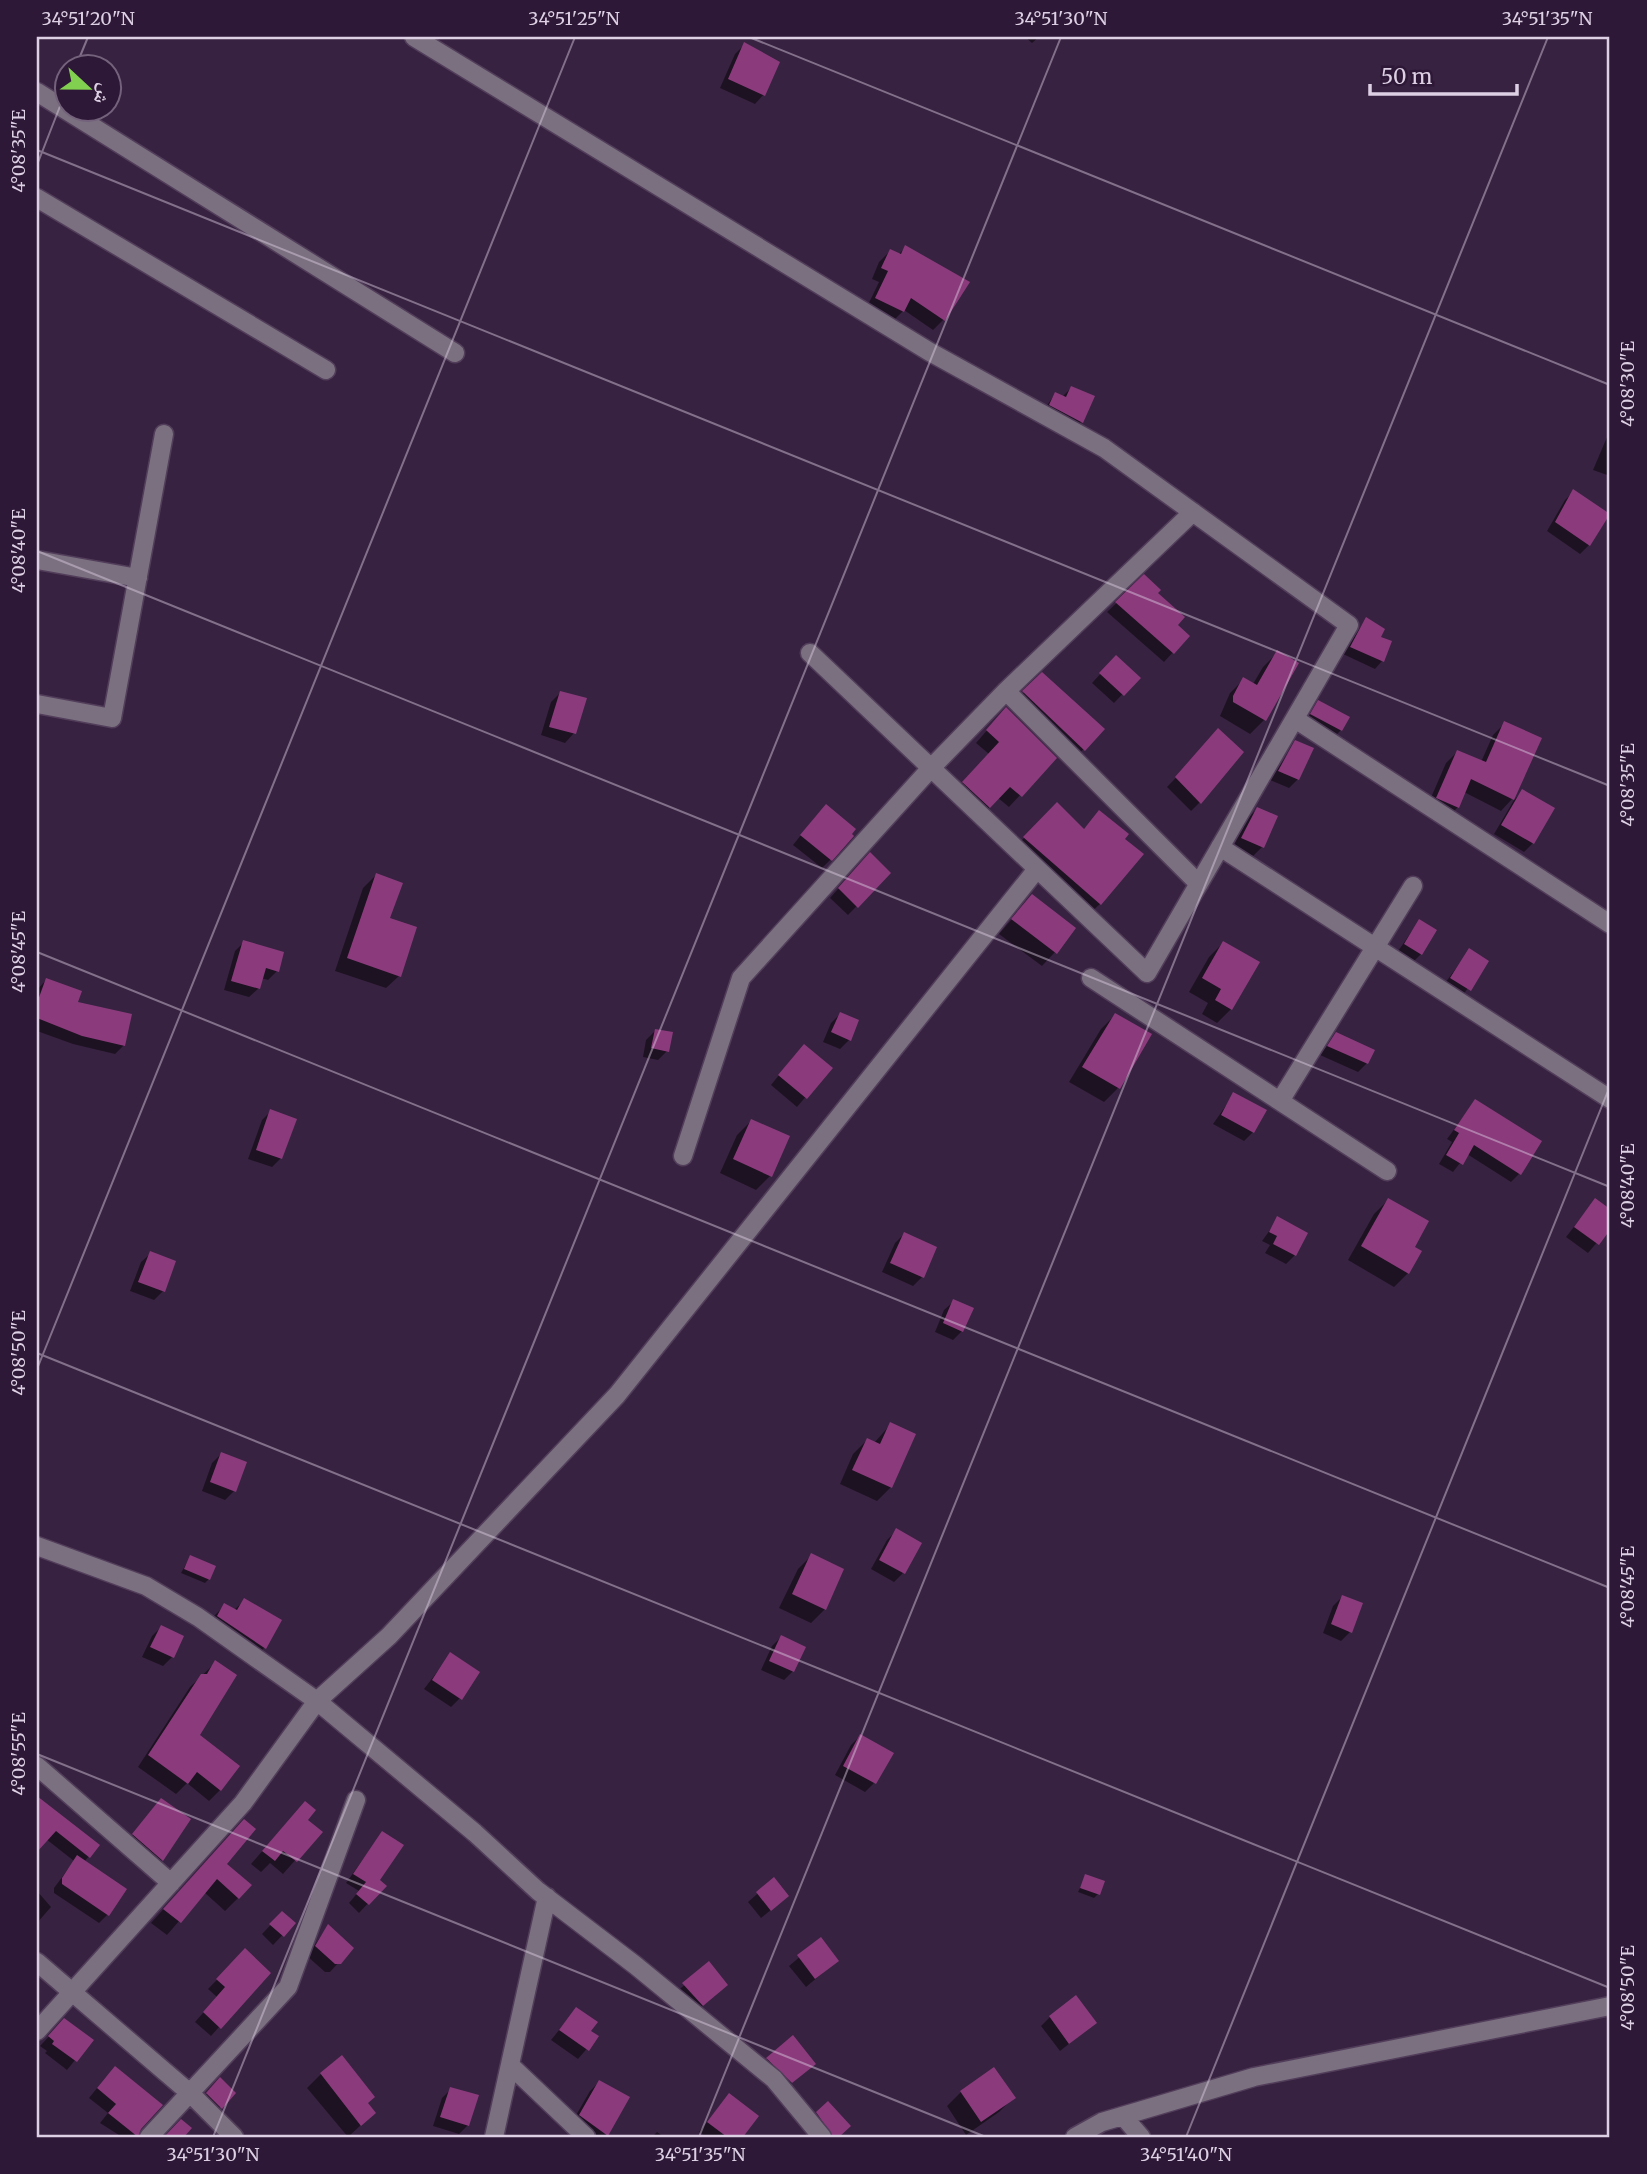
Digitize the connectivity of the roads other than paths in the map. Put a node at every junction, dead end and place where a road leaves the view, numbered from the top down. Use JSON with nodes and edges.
{"nodes":[{"id":1,"x":414,"y":37,"type":"edge"},
{"id":2,"x":37,"y":92,"type":"edge"},
{"id":3,"x":37,"y":198,"type":"edge"},
{"id":4,"x":455,"y":354,"type":"dead end"},
{"id":5,"x":326,"y":370,"type":"dead end"},
{"id":6,"x":164,"y":434,"type":"dead end"},
{"id":7,"x":1193,"y":512,"type":"junction"},
{"id":8,"x":37,"y":560,"type":"edge"},
{"id":9,"x":138,"y":578,"type":"junction"},
{"id":10,"x":810,"y":653,"type":"dead end"},
{"id":11,"x":1006,"y":691,"type":"junction"},
{"id":12,"x":37,"y":704,"type":"edge"},
{"id":13,"x":1295,"y":719,"type":"junction"},
{"id":14,"x":931,"y":768,"type":"junction"},
{"id":15,"x":1220,"y":847,"type":"junction"},
{"id":16,"x":1037,"y":869,"type":"junction"},
{"id":17,"x":1199,"y":884,"type":"junction"},
{"id":18,"x":1413,"y":886,"type":"dead end"},
{"id":19,"x":1610,"y":924,"type":"edge"},
{"id":20,"x":1374,"y":947,"type":"junction"},
{"id":21,"x":1091,"y":978,"type":"dead end"},
{"id":22,"x":1610,"y":1099,"type":"edge"},
{"id":23,"x":1280,"y":1101,"type":"junction"},
{"id":24,"x":683,"y":1156,"type":"dead end"},
{"id":25,"x":1387,"y":1171,"type":"dead end"},
{"id":26,"x":37,"y":1546,"type":"edge"},
{"id":27,"x":317,"y":1701,"type":"junction"},
{"id":28,"x":37,"y":1766,"type":"edge"},
{"id":29,"x":356,"y":1800,"type":"dead end"},
{"id":30,"x":171,"y":1883,"type":"junction"},
{"id":31,"x":547,"y":1897,"type":"junction"},
{"id":32,"x":37,"y":1962,"type":"edge"},
{"id":33,"x":72,"y":1992,"type":"junction"},
{"id":34,"x":1610,"y":2006,"type":"edge"},
{"id":35,"x":37,"y":2031,"type":"edge"},
{"id":36,"x":510,"y":2065,"type":"junction"},
{"id":37,"x":191,"y":2094,"type":"junction"},
{"id":38,"x":1123,"y":2116,"type":"junction"},
{"id":39,"x":149,"y":2137,"type":"edge"},
{"id":40,"x":234,"y":2137,"type":"edge"},
{"id":41,"x":494,"y":2137,"type":"edge"},
{"id":42,"x":586,"y":2137,"type":"edge"},
{"id":43,"x":822,"y":2137,"type":"edge"},
{"id":44,"x":1075,"y":2137,"type":"edge"},
{"id":45,"x":1141,"y":2137,"type":"edge"}],
"edges":[{"from":1,"to":7,"type":"street"},
{"from":2,"to":4,"type":"street"},
{"from":3,"to":5,"type":"street"},
{"from":6,"to":9,"type":"street"},
{"from":7,"to":11,"type":"street"},
{"from":7,"to":13,"type":"street"},
{"from":8,"to":9,"type":"street"},
{"from":9,"to":12,"type":"street"},
{"from":10,"to":14,"type":"street"},
{"from":11,"to":14,"type":"street"},
{"from":11,"to":17,"type":"street"},
{"from":13,"to":15,"type":"street"},
{"from":13,"to":19,"type":"street"},
{"from":14,"to":16,"type":"street"},
{"from":14,"to":24,"type":"street"},
{"from":15,"to":17,"type":"street"},
{"from":15,"to":20,"type":"street"},
{"from":16,"to":17,"type":"street"},
{"from":16,"to":27,"type":"street"},
{"from":18,"to":20,"type":"street"},
{"from":20,"to":22,"type":"street"},
{"from":20,"to":23,"type":"street"},
{"from":21,"to":23,"type":"street"},
{"from":23,"to":25,"type":"street"},
{"from":26,"to":27,"type":"street"},
{"from":27,"to":30,"type":"street"},
{"from":27,"to":31,"type":"street"},
{"from":28,"to":30,"type":"street"},
{"from":29,"to":37,"type":"street"},
{"from":30,"to":33,"type":"street"},
{"from":31,"to":36,"type":"street"},
{"from":31,"to":43,"type":"street"},
{"from":32,"to":33,"type":"street"},
{"from":33,"to":35,"type":"street"},
{"from":33,"to":37,"type":"street"},
{"from":34,"to":38,"type":"street"},
{"from":36,"to":41,"type":"street"},
{"from":36,"to":42,"type":"street"},
{"from":37,"to":39,"type":"street"},
{"from":37,"to":40,"type":"street"},
{"from":38,"to":44,"type":"street"},
{"from":38,"to":45,"type":"street"}]}
